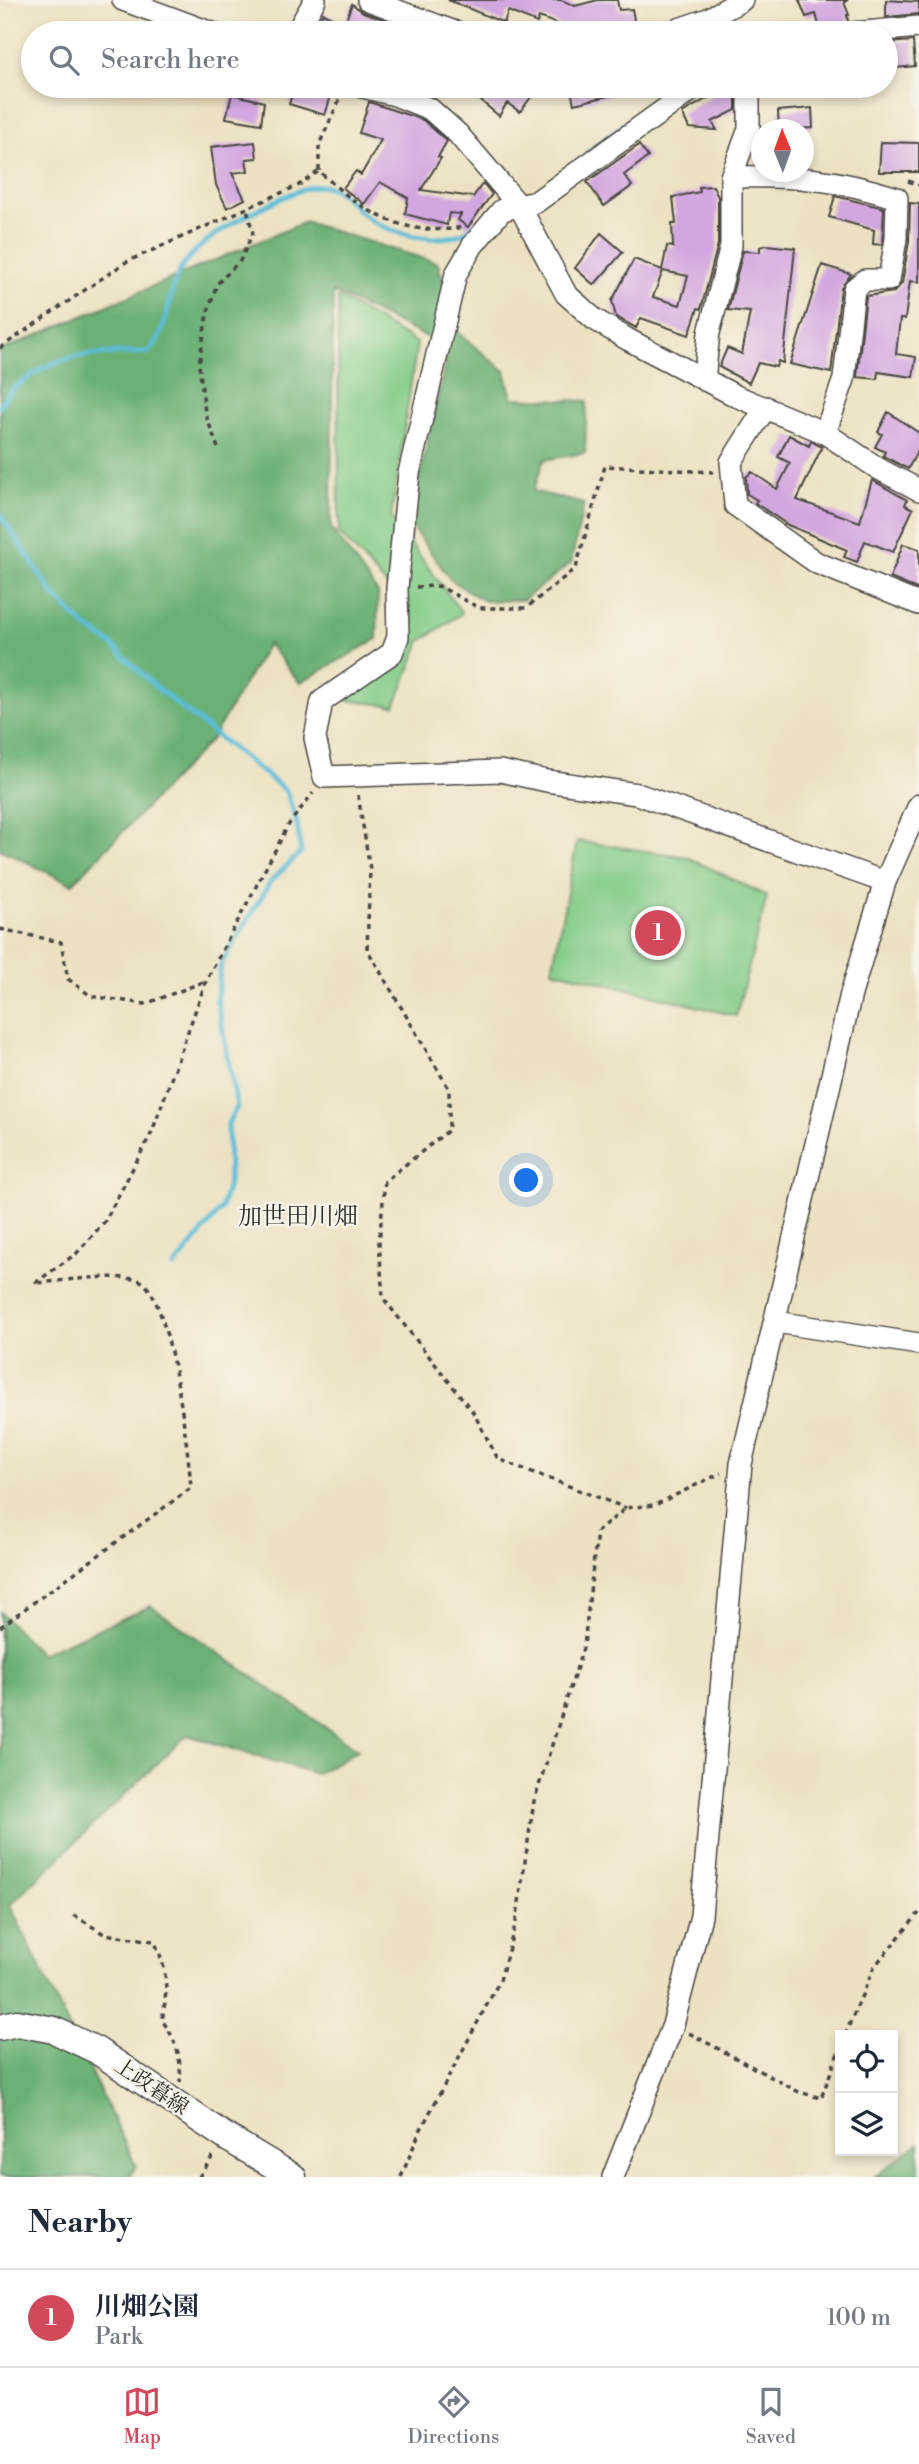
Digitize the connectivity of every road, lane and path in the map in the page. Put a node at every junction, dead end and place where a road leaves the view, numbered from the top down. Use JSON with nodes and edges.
{"nodes":[{"id":1,"x":124,"y":0,"type":"edge"},
{"id":2,"x":314,"y":0,"type":"edge"},
{"id":3,"x":368,"y":0,"type":"edge"},
{"id":4,"x":742,"y":0,"type":"edge"},
{"id":5,"x":710,"y":17,"type":"edge"},
{"id":6,"x":180,"y":21,"type":"edge"},
{"id":7,"x":303,"y":21,"type":"edge"},
{"id":8,"x":425,"y":21,"type":"edge"},
{"id":9,"x":919,"y":27,"type":"edge"},
{"id":10,"x":898,"y":29,"type":"edge"},
{"id":11,"x":341,"y":98,"type":"edge"},
{"id":12,"x":404,"y":98,"type":"edge"},
{"id":13,"x":680,"y":98,"type":"edge"},
{"id":14,"x":750,"y":98,"type":"edge"},
{"id":15,"x":319,"y":171,"type":"junction"},
{"id":16,"x":731,"y":177,"type":"junction"},
{"id":17,"x":520,"y":207,"type":"junction"},
{"id":18,"x":247,"y":209,"type":"junction"},
{"id":19,"x":464,"y":227,"type":"dead end"},
{"id":20,"x":0,"y":348,"type":"edge"},
{"id":21,"x":704,"y":380,"type":"junction"},
{"id":22,"x":766,"y":407,"type":"junction"},
{"id":23,"x":825,"y":433,"type":"junction"},
{"id":24,"x":218,"y":448,"type":"dead end"},
{"id":25,"x":732,"y":473,"type":"junction"},
{"id":26,"x":919,"y":490,"type":"edge"},
{"id":27,"x":397,"y":588,"type":"junction"},
{"id":28,"x":919,"y":604,"type":"edge"},
{"id":29,"x":355,"y":776,"type":"junction"},
{"id":30,"x":324,"y":777,"type":"junction"},
{"id":31,"x":919,"y":805,"type":"edge"},
{"id":32,"x":885,"y":882,"type":"junction"},
{"id":33,"x":0,"y":929,"type":"edge"},
{"id":34,"x":206,"y":981,"type":"junction"},
{"id":35,"x":776,"y":1322,"type":"junction"},
{"id":36,"x":919,"y":1344,"type":"edge"},
{"id":37,"x":741,"y":1464,"type":"junction"},
{"id":38,"x":626,"y":1508,"type":"junction"},
{"id":39,"x":0,"y":1627,"type":"edge"},
{"id":40,"x":919,"y":1913,"type":"edge"},
{"id":41,"x":74,"y":1915,"type":"dead end"},
{"id":42,"x":673,"y":2025,"type":"junction"},
{"id":43,"x":0,"y":2027,"type":"edge"},
{"id":44,"x":847,"y":2030,"type":"edge"},
{"id":45,"x":835,"y":2061,"type":"edge"},
{"id":46,"x":179,"y":2105,"type":"junction"},
{"id":47,"x":226,"y":2137,"type":"junction"},
{"id":48,"x":198,"y":2177,"type":"edge"},
{"id":49,"x":293,"y":2177,"type":"edge"},
{"id":50,"x":401,"y":2177,"type":"edge"},
{"id":51,"x":613,"y":2177,"type":"edge"}],
"edges":[{"from":1,"to":6,"type":"street"},
{"from":2,"to":7,"type":"street"},
{"from":3,"to":8,"type":"street"},
{"from":4,"to":5,"type":"street"},
{"from":9,"to":10,"type":"street"},
{"from":11,"to":15,"type":"path"},
{"from":12,"to":17,"type":"street"},
{"from":13,"to":17,"type":"street"},
{"from":14,"to":16,"type":"street"},
{"from":15,"to":18,"type":"path"},
{"from":15,"to":19,"type":"path"},
{"from":16,"to":21,"type":"street"},
{"from":16,"to":23,"type":"street"},
{"from":17,"to":21,"type":"street"},
{"from":17,"to":27,"type":"street"},
{"from":18,"to":20,"type":"path"},
{"from":18,"to":24,"type":"path"},
{"from":21,"to":22,"type":"street"},
{"from":22,"to":23,"type":"street"},
{"from":22,"to":25,"type":"street"},
{"from":23,"to":26,"type":"street"},
{"from":25,"to":27,"type":"path"},
{"from":25,"to":28,"type":"street"},
{"from":27,"to":30,"type":"street"},
{"from":29,"to":30,"type":"street"},
{"from":29,"to":32,"type":"street"},
{"from":29,"to":38,"type":"path"},
{"from":30,"to":34,"type":"path"},
{"from":31,"to":32,"type":"street"},
{"from":32,"to":35,"type":"street"},
{"from":33,"to":34,"type":"path"},
{"from":34,"to":39,"type":"path"},
{"from":35,"to":36,"type":"street"},
{"from":35,"to":37,"type":"street"},
{"from":37,"to":38,"type":"path"},
{"from":37,"to":42,"type":"street"},
{"from":38,"to":50,"type":"path"},
{"from":40,"to":44,"type":"path"},
{"from":41,"to":46,"type":"path"},
{"from":42,"to":45,"type":"path"},
{"from":42,"to":51,"type":"street"},
{"from":43,"to":46,"type":"street","name":"上政暮線"},
{"from":46,"to":47,"type":"street","name":"上政暮線"},
{"from":47,"to":48,"type":"path"},
{"from":47,"to":49,"type":"street","name":"上政暮線"}]}
